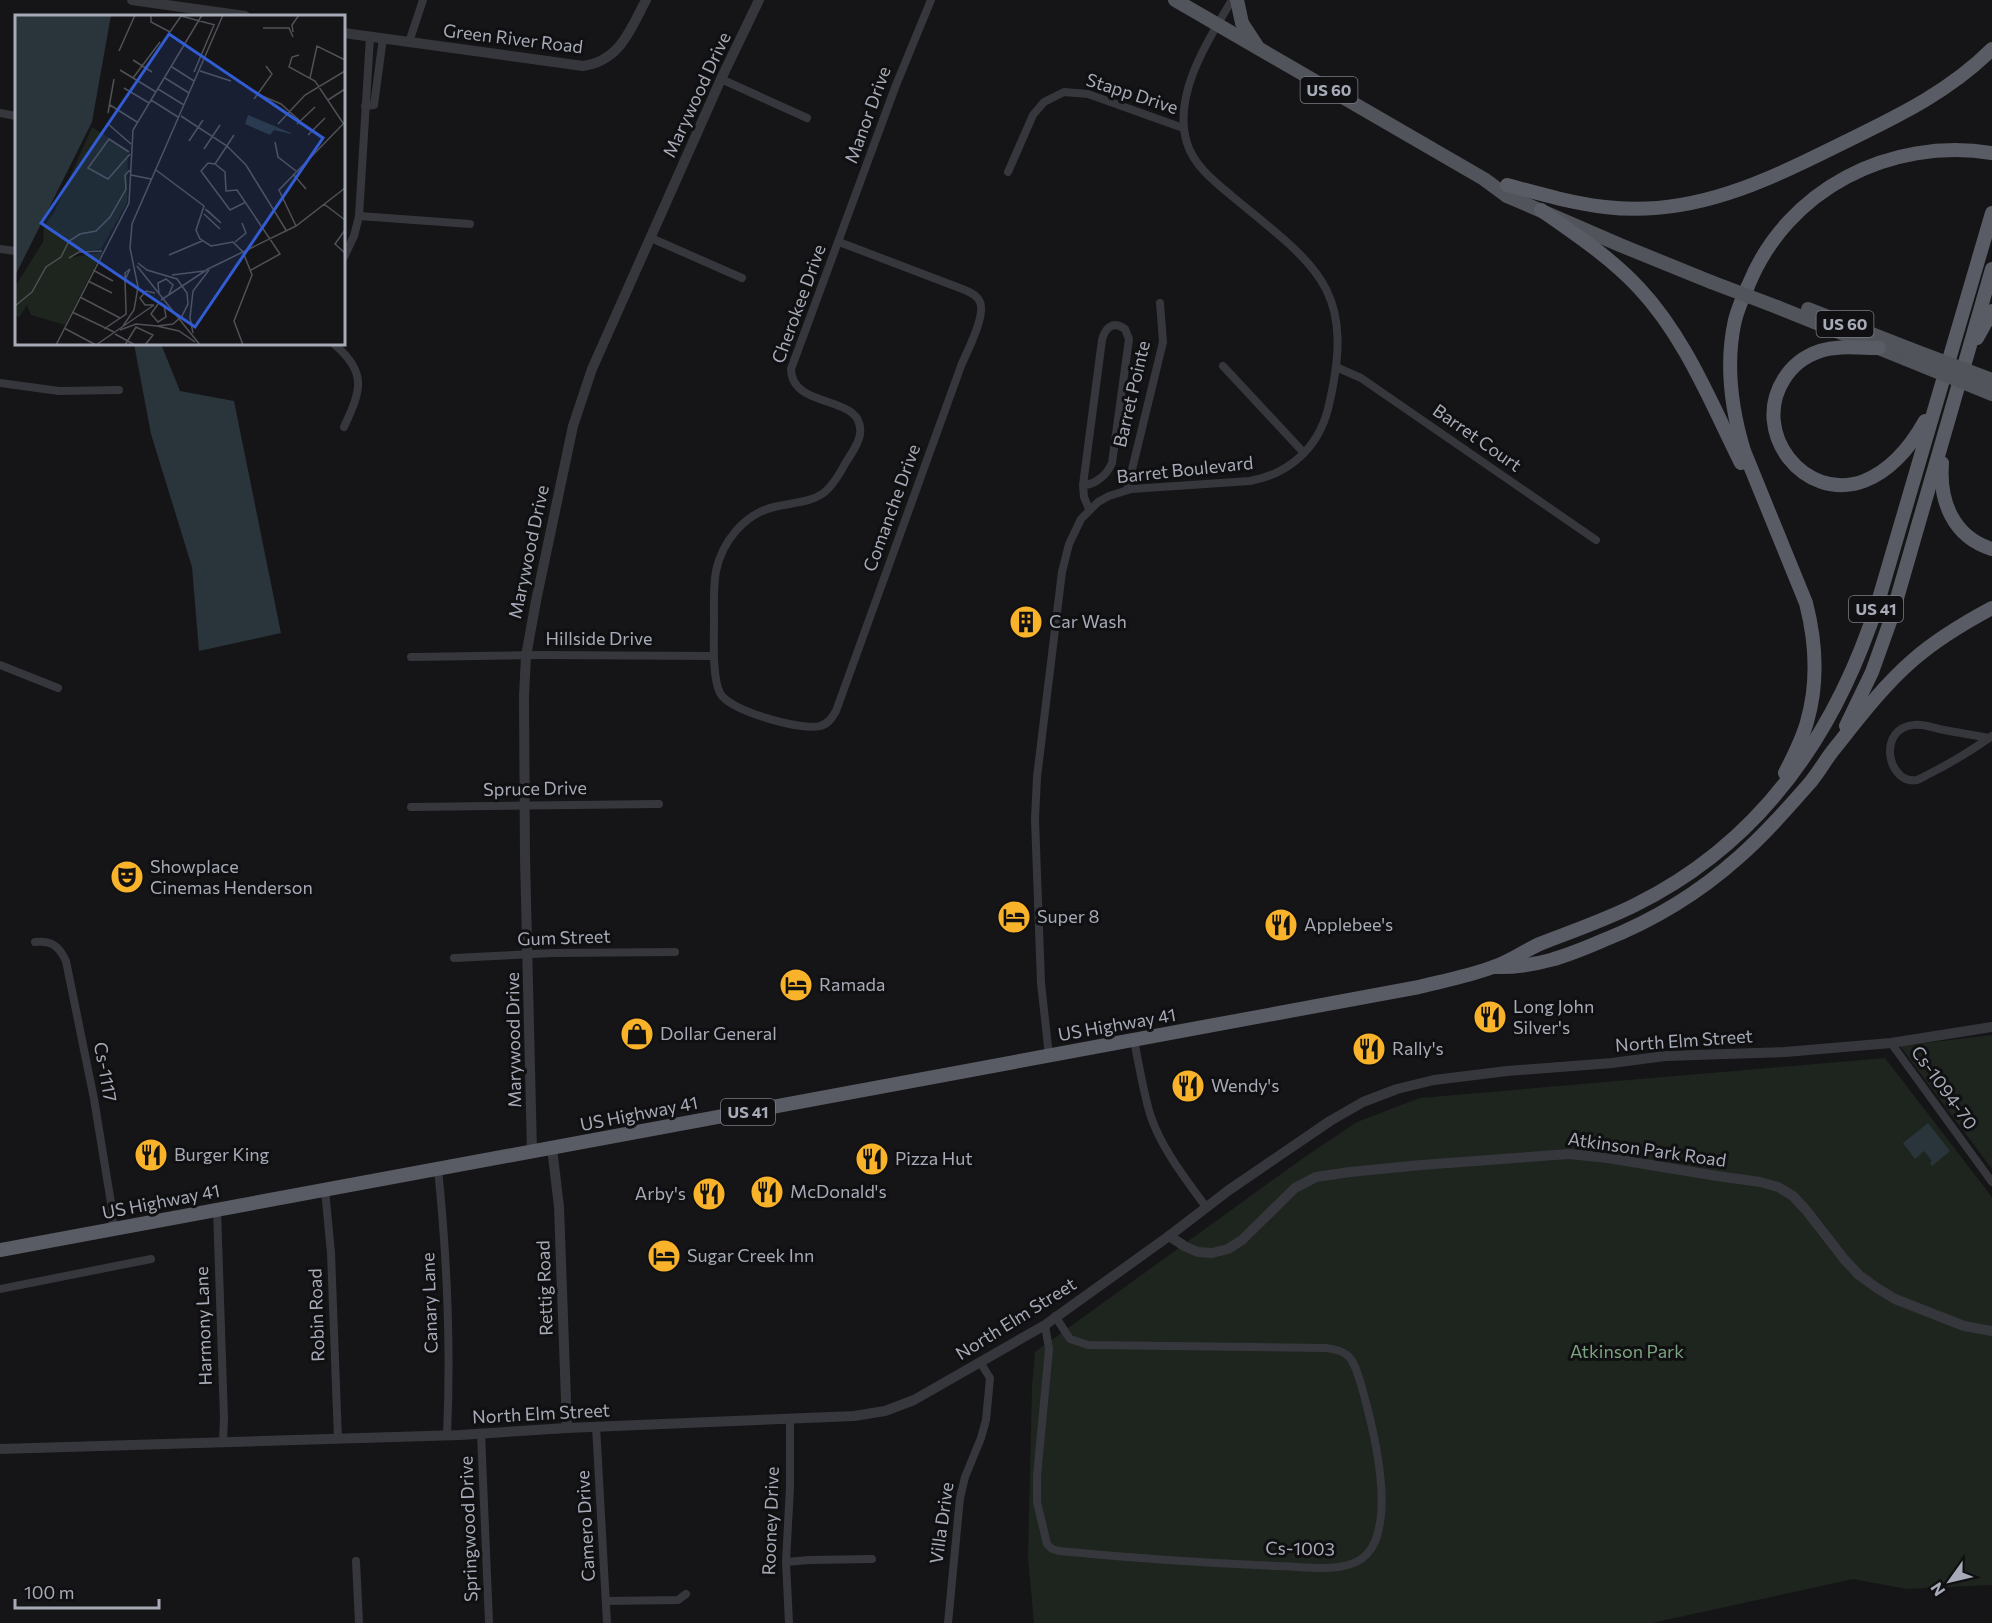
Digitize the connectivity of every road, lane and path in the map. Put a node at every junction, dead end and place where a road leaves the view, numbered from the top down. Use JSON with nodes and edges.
{"nodes":[{"id":1,"x":132,"y":0,"type":"edge"},
{"id":2,"x":423,"y":0,"type":"edge"},
{"id":3,"x":646,"y":0,"type":"edge"},
{"id":4,"x":759,"y":0,"type":"edge"},
{"id":5,"x":931,"y":0,"type":"edge"},
{"id":6,"x":1175,"y":0,"type":"edge"},
{"id":7,"x":1232,"y":0,"type":"edge"},
{"id":8,"x":1237,"y":0,"type":"edge"},
{"id":9,"x":239,"y":15,"type":"edge"},
{"id":10,"x":1216,"y":25,"type":"junction"},
{"id":11,"x":345,"y":33,"type":"edge"},
{"id":12,"x":370,"y":37,"type":"junction"},
{"id":13,"x":383,"y":38,"type":"junction"},
{"id":14,"x":409,"y":42,"type":"junction"},
{"id":15,"x":1992,"y":49,"type":"edge"},
{"id":16,"x":1263,"y":52,"type":"junction"},
{"id":17,"x":721,"y":79,"type":"junction"},
{"id":18,"x":365,"y":106,"type":"junction"},
{"id":19,"x":0,"y":113,"type":"edge"},
{"id":20,"x":15,"y":116,"type":"edge"},
{"id":21,"x":807,"y":118,"type":"dead end"},
{"id":22,"x":1183,"y":128,"type":"junction"},
{"id":23,"x":1992,"y":153,"type":"edge"},
{"id":24,"x":1008,"y":172,"type":"dead end"},
{"id":25,"x":1484,"y":179,"type":"junction"},
{"id":26,"x":1507,"y":185,"type":"junction"},
{"id":27,"x":1541,"y":210,"type":"junction"},
{"id":28,"x":1992,"y":213,"type":"edge"},
{"id":29,"x":359,"y":216,"type":"junction"},
{"id":30,"x":470,"y":224,"type":"dead end"},
{"id":31,"x":651,"y":238,"type":"junction"},
{"id":32,"x":839,"y":242,"type":"junction"},
{"id":33,"x":0,"y":249,"type":"edge"},
{"id":34,"x":15,"y":251,"type":"edge"},
{"id":35,"x":345,"y":255,"type":"edge"},
{"id":36,"x":1992,"y":269,"type":"edge"},
{"id":37,"x":742,"y":278,"type":"dead end"},
{"id":38,"x":1714,"y":278,"type":"junction"},
{"id":39,"x":1160,"y":303,"type":"dead end"},
{"id":40,"x":1779,"y":303,"type":"junction"},
{"id":41,"x":1992,"y":311,"type":"edge"},
{"id":42,"x":335,"y":345,"type":"edge"},
{"id":43,"x":1879,"y":348,"type":"junction"},
{"id":44,"x":1908,"y":354,"type":"junction"},
{"id":45,"x":1966,"y":358,"type":"junction"},
{"id":46,"x":1223,"y":366,"type":"dead end"},
{"id":47,"x":1336,"y":367,"type":"junction"},
{"id":48,"x":1992,"y":380,"type":"edge"},
{"id":49,"x":0,"y":383,"type":"edge"},
{"id":50,"x":118,"y":390,"type":"dead end"},
{"id":51,"x":1992,"y":394,"type":"edge"},
{"id":52,"x":1938,"y":395,"type":"junction"},
{"id":53,"x":344,"y":428,"type":"dead end"},
{"id":54,"x":1945,"y":431,"type":"junction"},
{"id":55,"x":1304,"y":453,"type":"junction"},
{"id":56,"x":1083,"y":485,"type":"junction"},
{"id":57,"x":1127,"y":490,"type":"junction"},
{"id":58,"x":1089,"y":509,"type":"junction"},
{"id":59,"x":1596,"y":540,"type":"dead end"},
{"id":60,"x":1992,"y":549,"type":"edge"},
{"id":61,"x":1786,"y":553,"type":"junction"},
{"id":62,"x":1992,"y":608,"type":"edge"},
{"id":63,"x":526,"y":656,"type":"junction"},
{"id":64,"x":714,"y":656,"type":"junction"},
{"id":65,"x":411,"y":657,"type":"dead end"},
{"id":66,"x":0,"y":665,"type":"edge"},
{"id":67,"x":58,"y":688,"type":"dead end"},
{"id":68,"x":1991,"y":737,"type":"edge"},
{"id":69,"x":1834,"y":750,"type":"junction"},
{"id":70,"x":1770,"y":803,"type":"junction"},
{"id":71,"x":659,"y":804,"type":"dead end"},
{"id":72,"x":524,"y":805,"type":"junction"},
{"id":73,"x":411,"y":807,"type":"dead end"},
{"id":74,"x":35,"y":942,"type":"dead end"},
{"id":75,"x":675,"y":952,"type":"dead end"},
{"id":76,"x":528,"y":955,"type":"junction"},
{"id":77,"x":454,"y":958,"type":"dead end"},
{"id":78,"x":1495,"y":967,"type":"junction"},
{"id":79,"x":1992,"y":1028,"type":"edge"},
{"id":80,"x":1134,"y":1040,"type":"junction"},
{"id":81,"x":1891,"y":1043,"type":"junction"},
{"id":82,"x":1049,"y":1056,"type":"junction"},
{"id":83,"x":552,"y":1148,"type":"junction"},
{"id":84,"x":532,"y":1152,"type":"junction"},
{"id":85,"x":438,"y":1169,"type":"junction"},
{"id":86,"x":1992,"y":1182,"type":"edge"},
{"id":87,"x":325,"y":1190,"type":"junction"},
{"id":88,"x":1206,"y":1207,"type":"junction"},
{"id":89,"x":217,"y":1210,"type":"junction"},
{"id":90,"x":113,"y":1230,"type":"junction"},
{"id":91,"x":1169,"y":1236,"type":"junction"},
{"id":92,"x":0,"y":1251,"type":"edge"},
{"id":93,"x":151,"y":1259,"type":"dead end"},
{"id":94,"x":0,"y":1288,"type":"edge"},
{"id":95,"x":1055,"y":1316,"type":"junction"},
{"id":96,"x":1045,"y":1325,"type":"junction"},
{"id":97,"x":1992,"y":1331,"type":"edge"},
{"id":98,"x":980,"y":1362,"type":"junction"},
{"id":99,"x":790,"y":1420,"type":"junction"},
{"id":100,"x":596,"y":1426,"type":"junction"},
{"id":101,"x":567,"y":1428,"type":"junction"},
{"id":102,"x":481,"y":1433,"type":"junction"},
{"id":103,"x":447,"y":1435,"type":"junction"},
{"id":104,"x":338,"y":1439,"type":"junction"},
{"id":105,"x":223,"y":1441,"type":"junction"},
{"id":106,"x":0,"y":1449,"type":"edge"},
{"id":107,"x":872,"y":1559,"type":"dead end"},
{"id":108,"x":356,"y":1561,"type":"dead end"},
{"id":109,"x":786,"y":1562,"type":"junction"},
{"id":110,"x":686,"y":1594,"type":"dead end"},
{"id":111,"x":607,"y":1601,"type":"junction"},
{"id":112,"x":359,"y":1623,"type":"edge"},
{"id":113,"x":489,"y":1623,"type":"edge"},
{"id":114,"x":608,"y":1623,"type":"edge"},
{"id":115,"x":789,"y":1623,"type":"edge"},
{"id":116,"x":948,"y":1623,"type":"edge"}],
"edges":[{"from":1,"to":9,"type":"street"},
{"from":2,"to":14,"type":"street"},
{"from":3,"to":14,"type":"street","name":"Green River Road"},
{"from":4,"to":17,"type":"street","name":"Marywood Drive"},
{"from":5,"to":32,"type":"street","name":"Manor Drive"},
{"from":6,"to":10,"type":"main road","number":"US 60"},
{"from":7,"to":10,"type":"street","name":"Barret Boulevard"},
{"from":8,"to":16,"type":"main road"},
{"from":10,"to":16,"type":"main road","number":"US 60"},
{"from":10,"to":22,"type":"street","name":"Barret Boulevard"},
{"from":11,"to":12,"type":"street","name":"Green River Road"},
{"from":12,"to":13,"type":"street","name":"Green River Road"},
{"from":12,"to":18,"type":"street"},
{"from":13,"to":14,"type":"street","name":"Green River Road"},
{"from":13,"to":18,"type":"street"},
{"from":15,"to":26,"type":"highway"},
{"from":16,"to":25,"type":"main road","number":"US 60"},
{"from":17,"to":21,"type":"street"},
{"from":17,"to":31,"type":"street","name":"Marywood Drive"},
{"from":18,"to":29,"type":"street"},
{"from":19,"to":20,"type":"street"},
{"from":22,"to":24,"type":"street","name":"Stapp Drive"},
{"from":22,"to":47,"type":"street","name":"Barret Boulevard"},
{"from":23,"to":61,"type":"highway"},
{"from":25,"to":26,"type":"main road","number":"US 60"},
{"from":25,"to":27,"type":"main road","number":"US 60"},
{"from":26,"to":38,"type":"main road","number":"US 60"},
{"from":27,"to":38,"type":"main road","number":"US 60"},
{"from":27,"to":61,"type":"highway"},
{"from":28,"to":52,"type":"highway","number":"US 41"},
{"from":29,"to":30,"type":"street"},
{"from":29,"to":35,"type":"street"},
{"from":31,"to":37,"type":"street"},
{"from":31,"to":63,"type":"street","name":"Marywood Drive"},
{"from":32,"to":64,"type":"street","name":"Cherokee Drive"},
{"from":32,"to":64,"type":"street","name":"Comanche Drive"},
{"from":33,"to":34,"type":"street"},
{"from":36,"to":45,"type":"highway","number":"US 41"},
{"from":38,"to":40,"type":"main road","number":"US 60"},
{"from":39,"to":57,"type":"street","name":"Barret Pointe"},
{"from":40,"to":43,"type":"main road","number":"US 60"},
{"from":40,"to":44,"type":"main road","number":"US 60"},
{"from":41,"to":45,"type":"highway"},
{"from":42,"to":53,"type":"street"},
{"from":43,"to":44,"type":"main road","number":"US 60"},
{"from":43,"to":52,"type":"highway"},
{"from":44,"to":48,"type":"main road","number":"US 60","bridge":true},
{"from":44,"to":51,"type":"main road","number":"US 60","bridge":true},
{"from":45,"to":54,"type":"highway","number":"US 41"},
{"from":46,"to":55,"type":"street"},
{"from":47,"to":55,"type":"street","name":"Barret Boulevard"},
{"from":47,"to":59,"type":"street","name":"Barret Court"},
{"from":49,"to":50,"type":"street"},
{"from":52,"to":70,"type":"highway","number":"US 41"},
{"from":54,"to":60,"type":"highway"},
{"from":54,"to":69,"type":"highway","number":"US 41"},
{"from":55,"to":57,"type":"street","name":"Barret Boulevard"},
{"from":56,"to":56,"type":"street"},
{"from":56,"to":58,"type":"street"},
{"from":57,"to":58,"type":"street","name":"Barret Boulevard"},
{"from":58,"to":82,"type":"street","name":"Barret Boulevard"},
{"from":61,"to":70,"type":"highway"},
{"from":62,"to":69,"type":"highway"},
{"from":63,"to":64,"type":"street","name":"Hillside Drive"},
{"from":63,"to":65,"type":"street","name":"Hillside Drive"},
{"from":63,"to":72,"type":"street","name":"Marywood Drive"},
{"from":66,"to":67,"type":"street"},
{"from":68,"to":68,"type":"street"},
{"from":69,"to":78,"type":"highway","number":"US 41"},
{"from":70,"to":78,"type":"highway","number":"US 41"},
{"from":71,"to":72,"type":"street","name":"Spruce Drive"},
{"from":72,"to":73,"type":"street","name":"Spruce Drive"},
{"from":72,"to":76,"type":"street","name":"Marywood Drive"},
{"from":74,"to":90,"type":"street","name":"Cs-1117"},
{"from":75,"to":76,"type":"street","name":"Gum Street"},
{"from":76,"to":77,"type":"street","name":"Gum Street"},
{"from":76,"to":84,"type":"street","name":"Marywood Drive"},
{"from":78,"to":80,"type":"highway","name":"US Highway 41","number":"US 41"},
{"from":79,"to":81,"type":"street","name":"North Elm Street"},
{"from":80,"to":82,"type":"highway","name":"US Highway 41","number":"US 41"},
{"from":80,"to":88,"type":"street"},
{"from":81,"to":86,"type":"street","name":"Cs-1094-70"},
{"from":81,"to":88,"type":"street","name":"North Elm Street"},
{"from":82,"to":83,"type":"highway","name":"US Highway 41","number":"US 41"},
{"from":83,"to":84,"type":"highway","name":"US Highway 41","number":"US 41"},
{"from":83,"to":101,"type":"street","name":"Rettig Road"},
{"from":84,"to":85,"type":"highway","name":"US Highway 41","number":"US 41"},
{"from":85,"to":87,"type":"highway","name":"US Highway 41","number":"US 41"},
{"from":85,"to":103,"type":"street","name":"Canary Lane"},
{"from":87,"to":89,"type":"highway","name":"US Highway 41","number":"US 41"},
{"from":87,"to":104,"type":"street","name":"Robin Road"},
{"from":88,"to":91,"type":"street","name":"North Elm Street"},
{"from":89,"to":90,"type":"highway","name":"US Highway 41","number":"US 41"},
{"from":89,"to":105,"type":"street","name":"Harmony Lane"},
{"from":90,"to":92,"type":"highway","name":"US Highway 41","number":"US 41"},
{"from":91,"to":95,"type":"street","name":"North Elm Street"},
{"from":91,"to":97,"type":"street","name":"Atkinson Park Road"},
{"from":93,"to":94,"type":"street"},
{"from":95,"to":96,"type":"street","name":"North Elm Street"},
{"from":95,"to":96,"type":"street","name":"Cs-1003"},
{"from":96,"to":98,"type":"street","name":"North Elm Street"},
{"from":98,"to":99,"type":"street","name":"North Elm Street"},
{"from":98,"to":116,"type":"street","name":"Villa Drive"},
{"from":99,"to":100,"type":"street","name":"North Elm Street"},
{"from":99,"to":109,"type":"street","name":"Rooney Drive"},
{"from":100,"to":101,"type":"street","name":"North Elm Street"},
{"from":100,"to":111,"type":"street","name":"Camero Drive"},
{"from":101,"to":102,"type":"street","name":"North Elm Street"},
{"from":102,"to":103,"type":"street","name":"North Elm Street"},
{"from":102,"to":113,"type":"street","name":"Springwood Drive"},
{"from":103,"to":104,"type":"street","name":"North Elm Street"},
{"from":104,"to":105,"type":"street","name":"North Elm Street"},
{"from":105,"to":106,"type":"street","name":"North Elm Street"},
{"from":107,"to":109,"type":"street"},
{"from":108,"to":112,"type":"street"},
{"from":109,"to":115,"type":"street","name":"Rooney Drive"},
{"from":110,"to":111,"type":"street"},
{"from":111,"to":114,"type":"street","name":"Camero Drive"}]}
